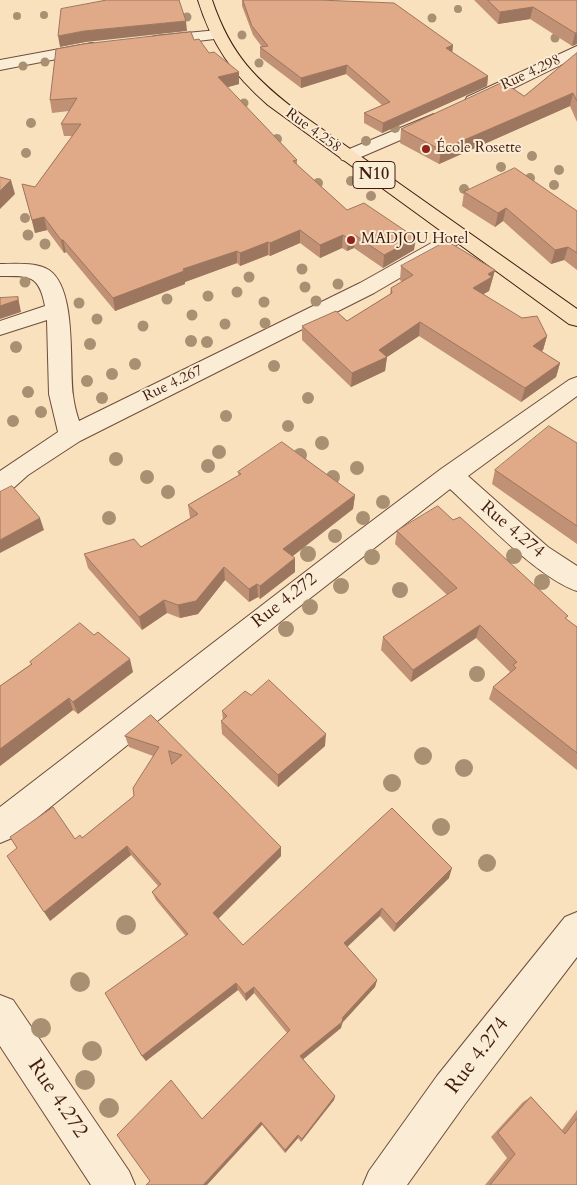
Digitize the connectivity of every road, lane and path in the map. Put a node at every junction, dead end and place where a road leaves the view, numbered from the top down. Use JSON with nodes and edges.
{"nodes":[{"id":1,"x":204,"y":0,"type":"edge"},
{"id":2,"x":218,"y":35,"type":"junction"},
{"id":3,"x":142,"y":42,"type":"edge"},
{"id":4,"x":105,"y":47,"type":"edge"},
{"id":5,"x":577,"y":51,"type":"edge"},
{"id":6,"x":0,"y":65,"type":"edge"},
{"id":7,"x":462,"y":106,"type":"edge"},
{"id":8,"x":445,"y":114,"type":"edge"},
{"id":9,"x":348,"y":156,"type":"junction"},
{"id":10,"x":458,"y":236,"type":"junction"},
{"id":11,"x":0,"y":270,"type":"edge"},
{"id":12,"x":57,"y":309,"type":"junction"},
{"id":13,"x":577,"y":319,"type":"edge"},
{"id":14,"x":0,"y":328,"type":"edge"},
{"id":15,"x":577,"y":386,"type":"edge"},
{"id":16,"x":70,"y":435,"type":"junction"},
{"id":17,"x":450,"y":475,"type":"junction"},
{"id":18,"x":0,"y":485,"type":"edge"},
{"id":19,"x":577,"y":580,"type":"edge"},
{"id":20,"x":0,"y":827,"type":"edge"},
{"id":21,"x":577,"y":929,"type":"edge"},
{"id":22,"x":0,"y":1013,"type":"edge"},
{"id":23,"x":115,"y":1185,"type":"edge"},
{"id":24,"x":383,"y":1185,"type":"edge"}],
"edges":[{"from":1,"to":2,"type":"highway","name":"Rue 4.258","number":"N10"},
{"from":2,"to":3,"type":"street"},
{"from":2,"to":9,"type":"highway","name":"Rue 4.258","number":"N10"},
{"from":4,"to":6,"type":"street"},
{"from":5,"to":7,"type":"street","name":"Rue 4.298"},
{"from":8,"to":9,"type":"street"},
{"from":9,"to":10,"type":"highway","name":"Rue 4.258","number":"N10"},
{"from":10,"to":13,"type":"highway","name":"Rue 4.258","number":"N10"},
{"from":10,"to":16,"type":"street","name":"Rue 4.267"},
{"from":11,"to":12,"type":"street"},
{"from":12,"to":14,"type":"street"},
{"from":12,"to":16,"type":"street"},
{"from":15,"to":17,"type":"street","name":"Rue 4.272"},
{"from":16,"to":18,"type":"street","name":"Rue 4.267"},
{"from":17,"to":19,"type":"street","name":"Rue 4.274"},
{"from":17,"to":20,"type":"street","name":"Rue 4.272"},
{"from":21,"to":24,"type":"street","name":"Rue 4.274"},
{"from":22,"to":23,"type":"street","name":"Rue 4.272"}]}
